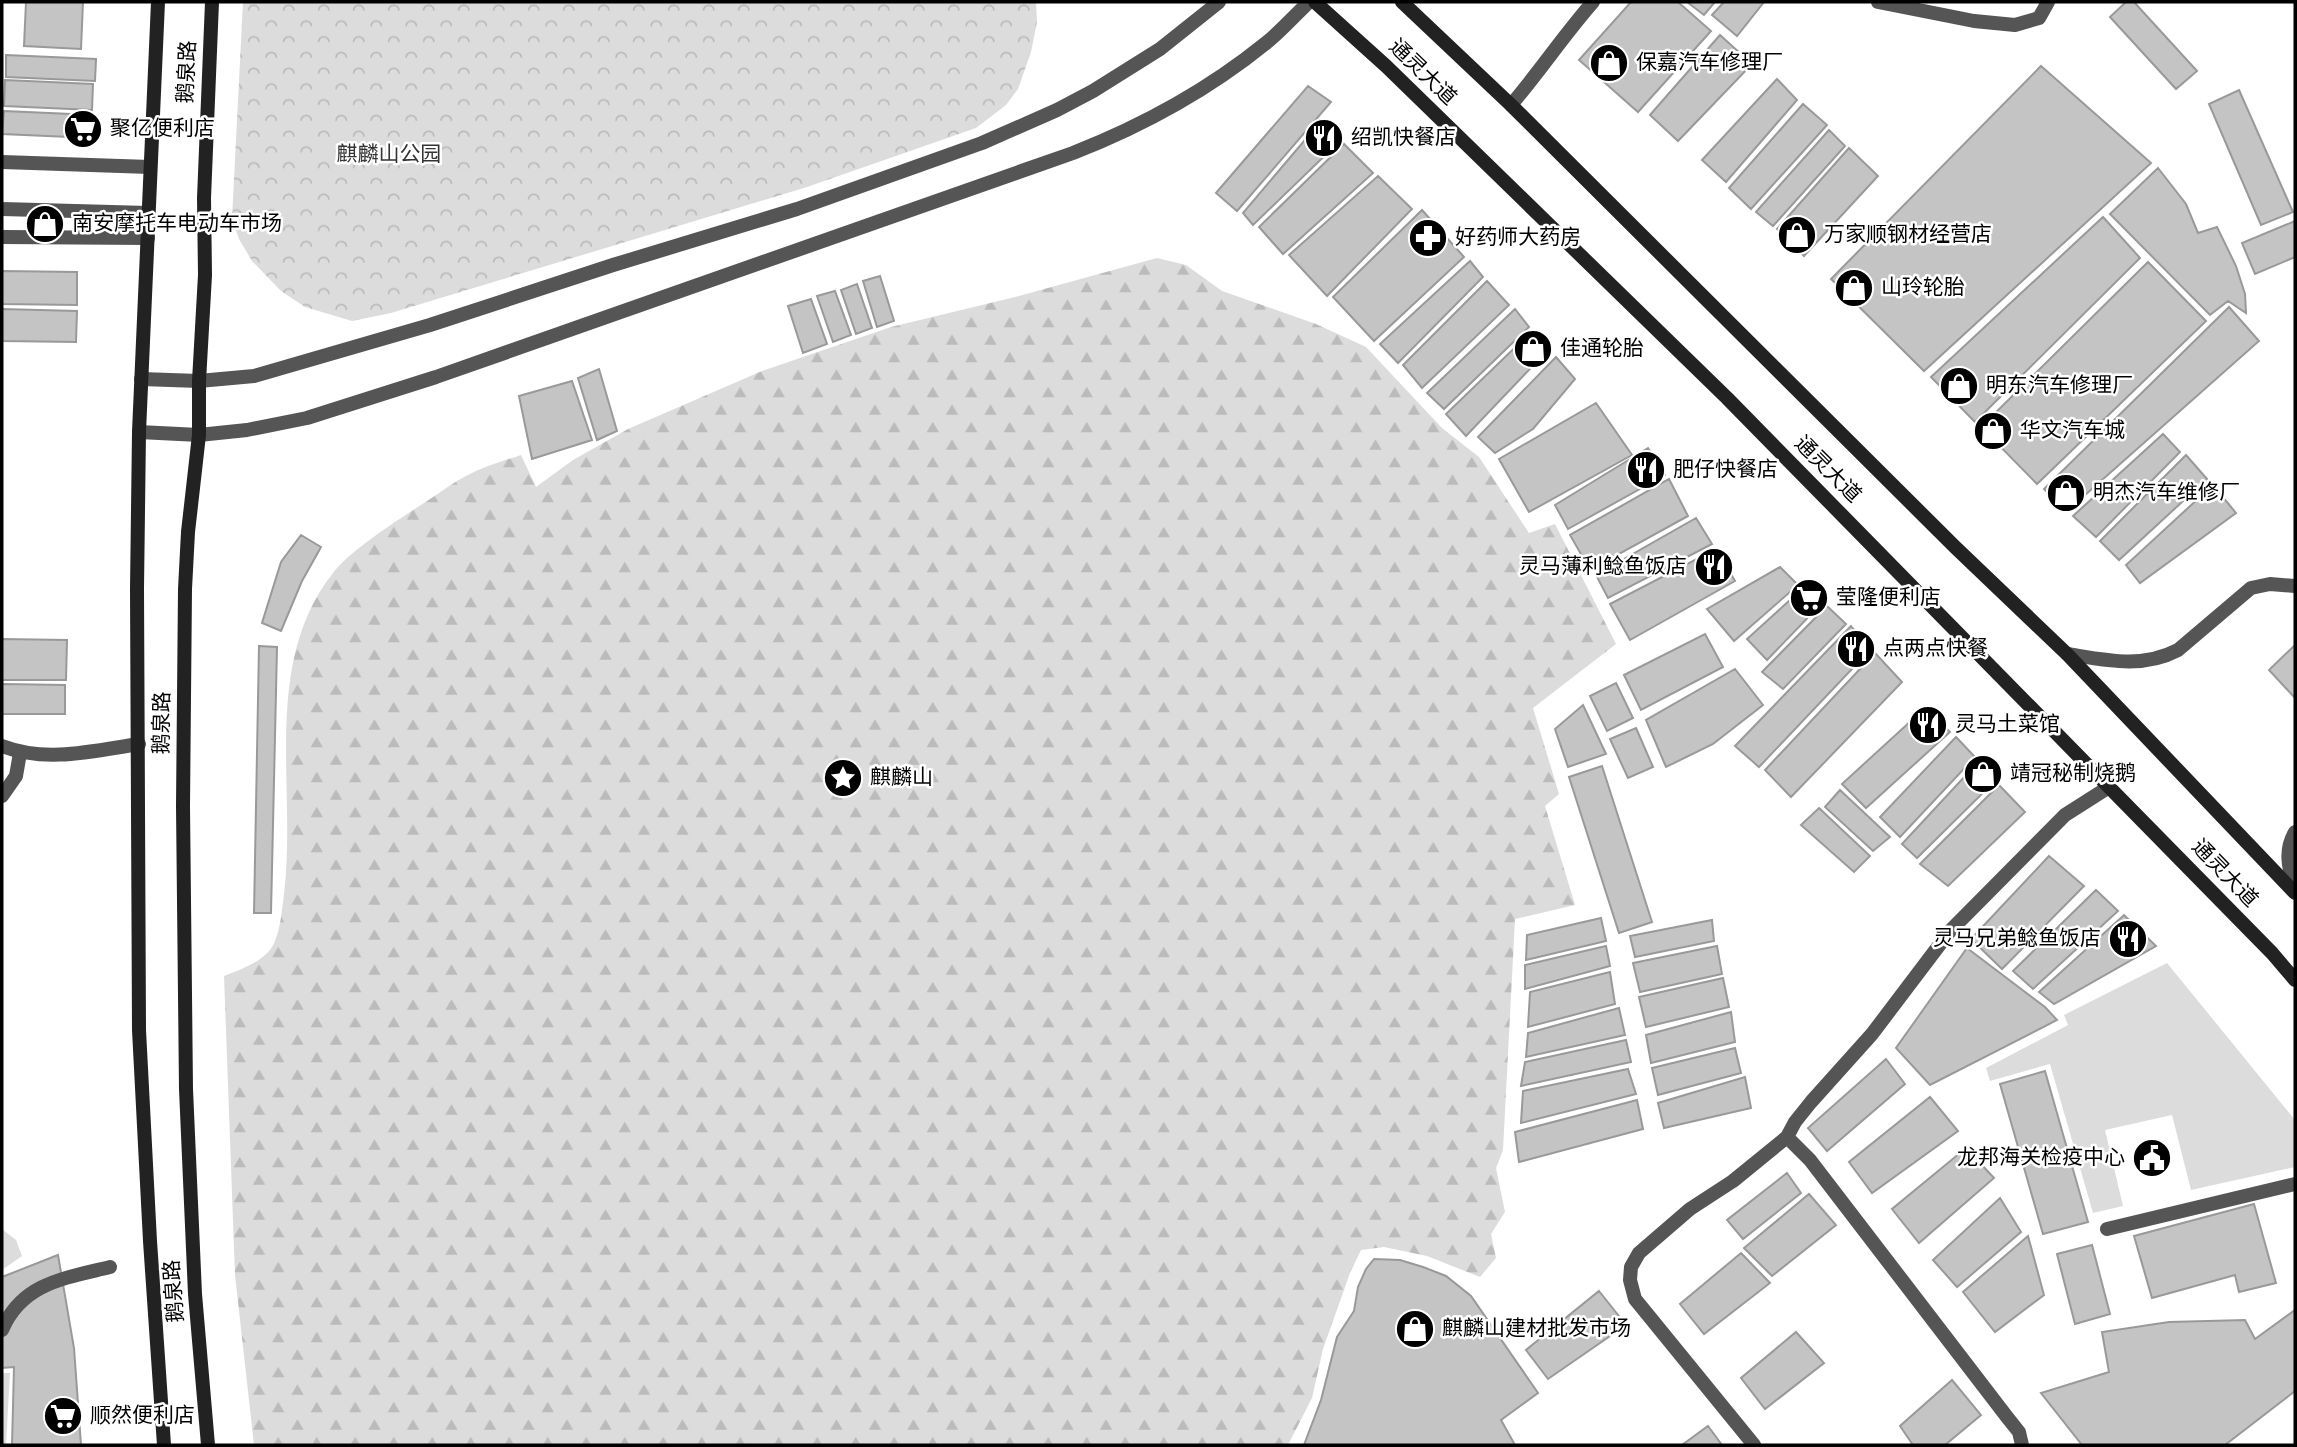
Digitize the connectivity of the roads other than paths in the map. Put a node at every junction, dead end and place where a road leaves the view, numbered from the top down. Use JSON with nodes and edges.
{"nodes":[{"id":1,"x":158,"y":2,"type":"edge"},
{"id":2,"x":212,"y":2,"type":"edge"},
{"id":3,"x":1219,"y":2,"type":"edge"},
{"id":4,"x":1309,"y":2,"type":"edge"},
{"id":5,"x":1315,"y":2,"type":"edge"},
{"id":6,"x":1402,"y":2,"type":"edge"},
{"id":7,"x":1593,"y":2,"type":"edge"},
{"id":8,"x":1878,"y":2,"type":"edge"},
{"id":9,"x":2048,"y":2,"type":"edge"},
{"id":10,"x":1511,"y":105,"type":"junction"},
{"id":11,"x":2,"y":162,"type":"edge"},
{"id":12,"x":150,"y":167,"type":"junction"},
{"id":13,"x":2,"y":209,"type":"edge"},
{"id":14,"x":148,"y":213,"type":"junction"},
{"id":15,"x":2,"y":237,"type":"edge"},
{"id":16,"x":148,"y":238,"type":"junction"},
{"id":17,"x":141,"y":379,"type":"junction"},
{"id":18,"x":199,"y":381,"type":"junction"},
{"id":19,"x":139,"y":432,"type":"junction"},
{"id":20,"x":199,"y":435,"type":"junction"},
{"id":21,"x":2295,"y":586,"type":"edge"},
{"id":22,"x":2067,"y":654,"type":"junction"},
{"id":23,"x":139,"y":744,"type":"junction"},
{"id":24,"x":2,"y":746,"type":"edge"},
{"id":25,"x":20,"y":753,"type":"junction"},
{"id":26,"x":2109,"y":787,"type":"junction"},
{"id":27,"x":2,"y":796,"type":"edge"},
{"id":28,"x":2295,"y":832,"type":"edge"},
{"id":29,"x":2295,"y":893,"type":"edge"},
{"id":30,"x":2295,"y":980,"type":"edge"},
{"id":31,"x":1787,"y":1137,"type":"junction"},
{"id":32,"x":2295,"y":1184,"type":"edge"},
{"id":33,"x":2107,"y":1229,"type":"dead end"},
{"id":34,"x":110,"y":1267,"type":"dead end"},
{"id":35,"x":2,"y":1330,"type":"edge"},
{"id":36,"x":164,"y":1445,"type":"edge"},
{"id":37,"x":208,"y":1445,"type":"edge"},
{"id":38,"x":1754,"y":1445,"type":"edge"},
{"id":39,"x":2022,"y":1445,"type":"edge"}],
"edges":[{"from":1,"to":12,"type":"main road","name":"鹅泉路"},
{"from":2,"to":18,"type":"main road","name":"鹅泉路"},
{"from":3,"to":18,"type":"street"},
{"from":4,"to":20,"type":"street"},
{"from":5,"to":26,"type":"main road","name":"通灵大道"},
{"from":6,"to":10,"type":"main road","name":"通灵大道"},
{"from":7,"to":10,"type":"street"},
{"from":8,"to":9,"type":"street"},
{"from":10,"to":22,"type":"main road","name":"通灵大道"},
{"from":11,"to":12,"type":"street"},
{"from":12,"to":14,"type":"main road","name":"鹅泉路"},
{"from":13,"to":14,"type":"street"},
{"from":14,"to":16,"type":"main road","name":"鹅泉路"},
{"from":15,"to":16,"type":"street"},
{"from":16,"to":17,"type":"main road","name":"鹅泉路"},
{"from":17,"to":18,"type":"street"},
{"from":17,"to":19,"type":"main road","name":"鹅泉路"},
{"from":18,"to":20,"type":"main road","name":"鹅泉路"},
{"from":19,"to":20,"type":"street"},
{"from":19,"to":23,"type":"main road","name":"鹅泉路"},
{"from":20,"to":37,"type":"main road","name":"鹅泉路"},
{"from":21,"to":22,"type":"street"},
{"from":22,"to":29,"type":"main road","name":"通灵大道"},
{"from":23,"to":25,"type":"street"},
{"from":23,"to":36,"type":"main road","name":"鹅泉路"},
{"from":24,"to":25,"type":"street"},
{"from":25,"to":27,"type":"street"},
{"from":26,"to":30,"type":"main road","name":"通灵大道"},
{"from":26,"to":31,"type":"street"},
{"from":28,"to":29,"type":"street"},
{"from":31,"to":38,"type":"street"},
{"from":31,"to":39,"type":"street"},
{"from":32,"to":33,"type":"street"},
{"from":34,"to":35,"type":"street"}]}
